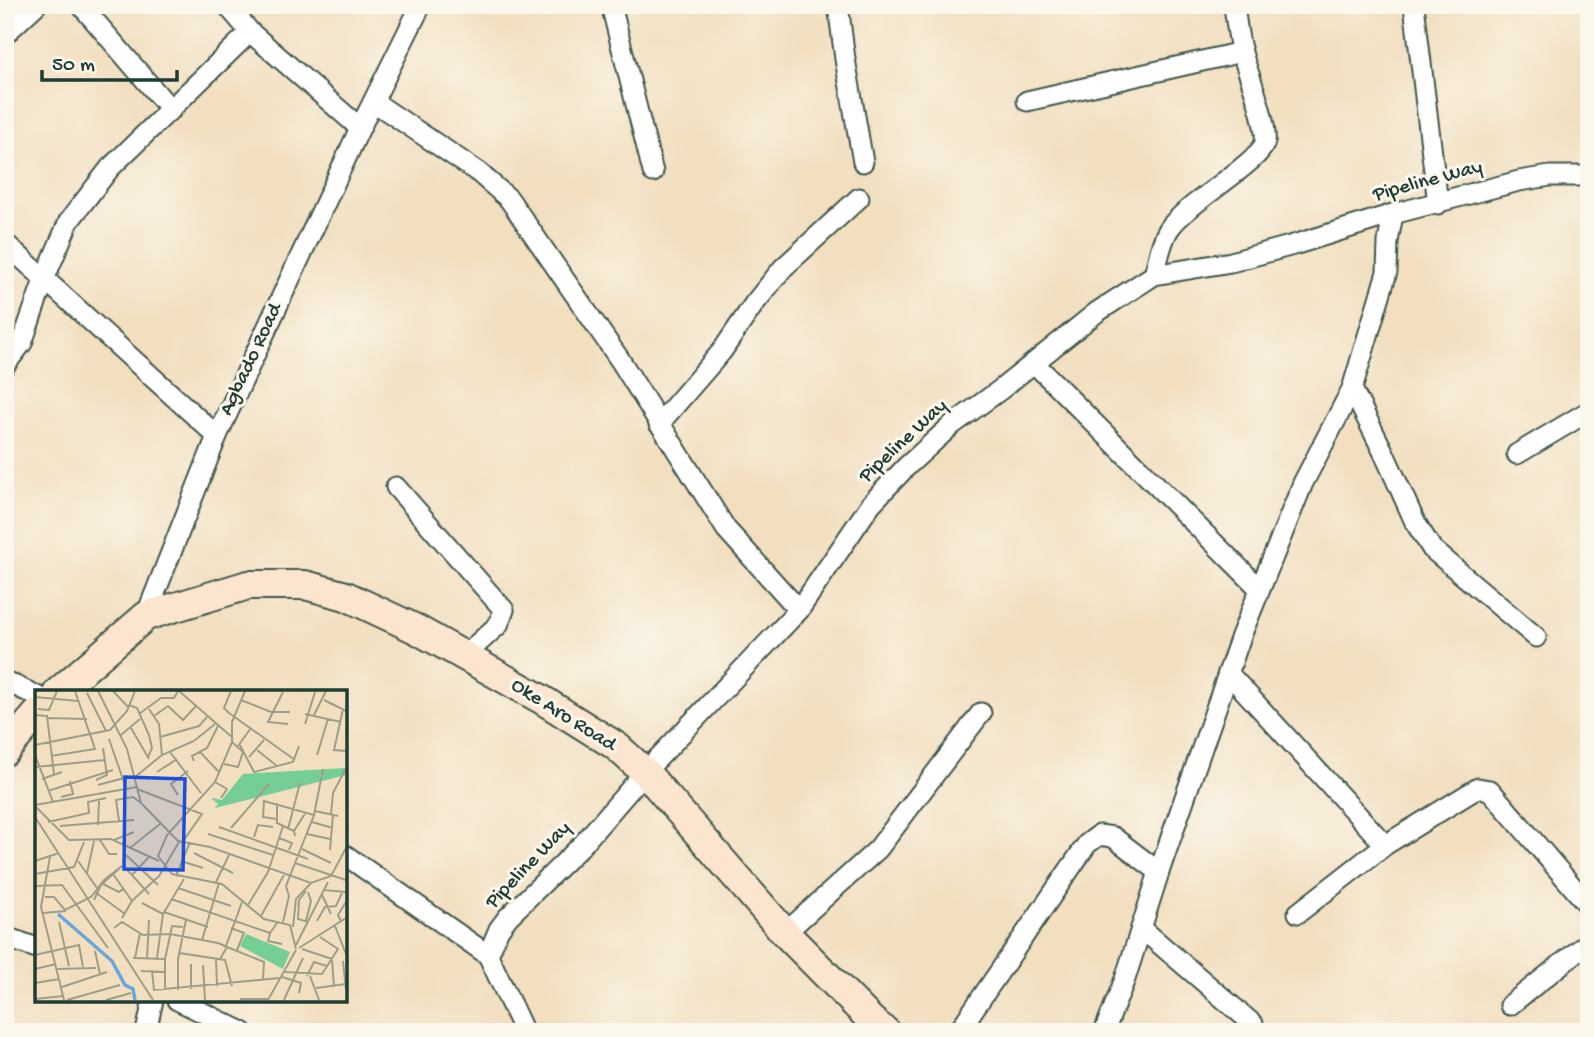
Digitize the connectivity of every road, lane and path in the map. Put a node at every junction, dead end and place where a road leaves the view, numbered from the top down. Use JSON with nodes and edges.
{"nodes":[{"id":1,"x":36,"y":5,"type":"edge"},
{"id":2,"x":81,"y":5,"type":"edge"},
{"id":3,"x":227,"y":5,"type":"edge"},
{"id":4,"x":421,"y":5,"type":"edge"},
{"id":5,"x":611,"y":5,"type":"edge"},
{"id":6,"x":838,"y":5,"type":"edge"},
{"id":7,"x":1234,"y":5,"type":"edge"},
{"id":8,"x":1419,"y":6,"type":"edge"},
{"id":9,"x":250,"y":32,"type":"junction"},
{"id":10,"x":5,"y":33,"type":"edge"},
{"id":11,"x":1242,"y":52,"type":"junction"},
{"id":12,"x":1027,"y":101,"type":"dead end"},
{"id":13,"x":373,"y":102,"type":"junction"},
{"id":14,"x":171,"y":110,"type":"junction"},
{"id":15,"x":360,"y":128,"type":"junction"},
{"id":16,"x":863,"y":162,"type":"dead end"},
{"id":17,"x":653,"y":172,"type":"dead end"},
{"id":18,"x":1589,"y":176,"type":"edge"},
{"id":19,"x":859,"y":198,"type":"dead end"},
{"id":20,"x":1438,"y":204,"type":"junction"},
{"id":21,"x":1392,"y":214,"type":"junction"},
{"id":22,"x":5,"y":243,"type":"edge"},
{"id":23,"x":1154,"y":275,"type":"junction"},
{"id":24,"x":45,"y":277,"type":"junction"},
{"id":25,"x":1034,"y":363,"type":"junction"},
{"id":26,"x":5,"y":365,"type":"edge"},
{"id":27,"x":1352,"y":388,"type":"junction"},
{"id":28,"x":1589,"y":411,"type":"edge"},
{"id":29,"x":659,"y":424,"type":"junction"},
{"id":30,"x":216,"y":436,"type":"junction"},
{"id":31,"x":1517,"y":454,"type":"dead end"},
{"id":32,"x":396,"y":487,"type":"dead end"},
{"id":33,"x":1260,"y":589,"type":"junction"},
{"id":34,"x":799,"y":610,"type":"junction"},
{"id":35,"x":146,"y":616,"type":"junction"},
{"id":36,"x":1536,"y":637,"type":"dead end"},
{"id":37,"x":463,"y":657,"type":"junction"},
{"id":38,"x":1228,"y":673,"type":"junction"},
{"id":39,"x":5,"y":681,"type":"edge"},
{"id":40,"x":60,"y":690,"type":"edge"},
{"id":41,"x":35,"y":695,"type":"edge"},
{"id":42,"x":981,"y":713,"type":"dead end"},
{"id":43,"x":35,"y":716,"type":"edge"},
{"id":44,"x":5,"y":751,"type":"edge"},
{"id":45,"x":645,"y":772,"type":"junction"},
{"id":46,"x":1385,"y":845,"type":"junction"},
{"id":47,"x":346,"y":856,"type":"edge"},
{"id":48,"x":1159,"y":872,"type":"junction"},
{"id":49,"x":1589,"y":906,"type":"edge"},
{"id":50,"x":1298,"y":914,"type":"dead end"},
{"id":51,"x":1141,"y":928,"type":"junction"},
{"id":52,"x":785,"y":933,"type":"junction"},
{"id":53,"x":5,"y":937,"type":"edge"},
{"id":54,"x":1589,"y":942,"type":"edge"},
{"id":55,"x":35,"y":947,"type":"edge"},
{"id":56,"x":488,"y":955,"type":"junction"},
{"id":57,"x":153,"y":1002,"type":"edge"},
{"id":58,"x":181,"y":1002,"type":"edge"},
{"id":59,"x":1510,"y":1005,"type":"dead end"},
{"id":60,"x":1253,"y":1024,"type":"dead end"},
{"id":61,"x":146,"y":1032,"type":"edge"},
{"id":62,"x":243,"y":1032,"type":"edge"},
{"id":63,"x":524,"y":1032,"type":"edge"},
{"id":64,"x":886,"y":1032,"type":"edge"},
{"id":65,"x":958,"y":1032,"type":"edge"},
{"id":66,"x":1104,"y":1032,"type":"edge"}],
"edges":[{"from":1,"to":10,"type":"street"},
{"from":2,"to":14,"type":"street"},
{"from":3,"to":9,"type":"street"},
{"from":4,"to":13,"type":"street","name":"Agbado Road"},
{"from":5,"to":17,"type":"street"},
{"from":6,"to":16,"type":"street"},
{"from":7,"to":11,"type":"street"},
{"from":8,"to":20,"type":"street"},
{"from":9,"to":14,"type":"street"},
{"from":9,"to":15,"type":"street"},
{"from":11,"to":12,"type":"street"},
{"from":11,"to":23,"type":"street"},
{"from":13,"to":15,"type":"street","name":"Agbado Road"},
{"from":13,"to":29,"type":"street"},
{"from":14,"to":24,"type":"street"},
{"from":15,"to":30,"type":"street","name":"Agbado Road"},
{"from":18,"to":20,"type":"street","name":"Pipeline Way"},
{"from":19,"to":29,"type":"street"},
{"from":20,"to":21,"type":"street","name":"Pipeline Way"},
{"from":21,"to":23,"type":"street","name":"Pipeline Way"},
{"from":21,"to":27,"type":"street"},
{"from":22,"to":24,"type":"street"},
{"from":23,"to":25,"type":"street","name":"Pipeline Way"},
{"from":24,"to":26,"type":"street"},
{"from":24,"to":30,"type":"street"},
{"from":25,"to":33,"type":"street"},
{"from":25,"to":34,"type":"street","name":"Pipeline Way"},
{"from":27,"to":33,"type":"street"},
{"from":27,"to":36,"type":"street"},
{"from":28,"to":31,"type":"street"},
{"from":29,"to":34,"type":"street"},
{"from":30,"to":35,"type":"street","name":"Agbado Road"},
{"from":32,"to":37,"type":"street"},
{"from":33,"to":38,"type":"street"},
{"from":34,"to":45,"type":"street","name":"Pipeline Way"},
{"from":35,"to":37,"type":"main road","name":"Oke Aro Road"},
{"from":35,"to":40,"type":"main road","name":"Agbado Road"},
{"from":37,"to":45,"type":"main road","name":"Oke Aro Road"},
{"from":38,"to":46,"type":"street"},
{"from":38,"to":48,"type":"street"},
{"from":39,"to":41,"type":"street"},
{"from":42,"to":52,"type":"street"},
{"from":43,"to":44,"type":"main road"},
{"from":45,"to":52,"type":"main road","name":"Oke Aro Road"},
{"from":45,"to":56,"type":"street","name":"Pipeline Way"},
{"from":46,"to":49,"type":"street"},
{"from":46,"to":50,"type":"street"},
{"from":47,"to":56,"type":"street"},
{"from":48,"to":51,"type":"street"},
{"from":48,"to":65,"type":"street"},
{"from":51,"to":60,"type":"street"},
{"from":51,"to":66,"type":"street"},
{"from":52,"to":64,"type":"main road","name":"Oke Aro Road"},
{"from":53,"to":55,"type":"street"},
{"from":54,"to":59,"type":"street"},
{"from":56,"to":63,"type":"street"},
{"from":57,"to":61,"type":"street"},
{"from":58,"to":62,"type":"street"}]}
